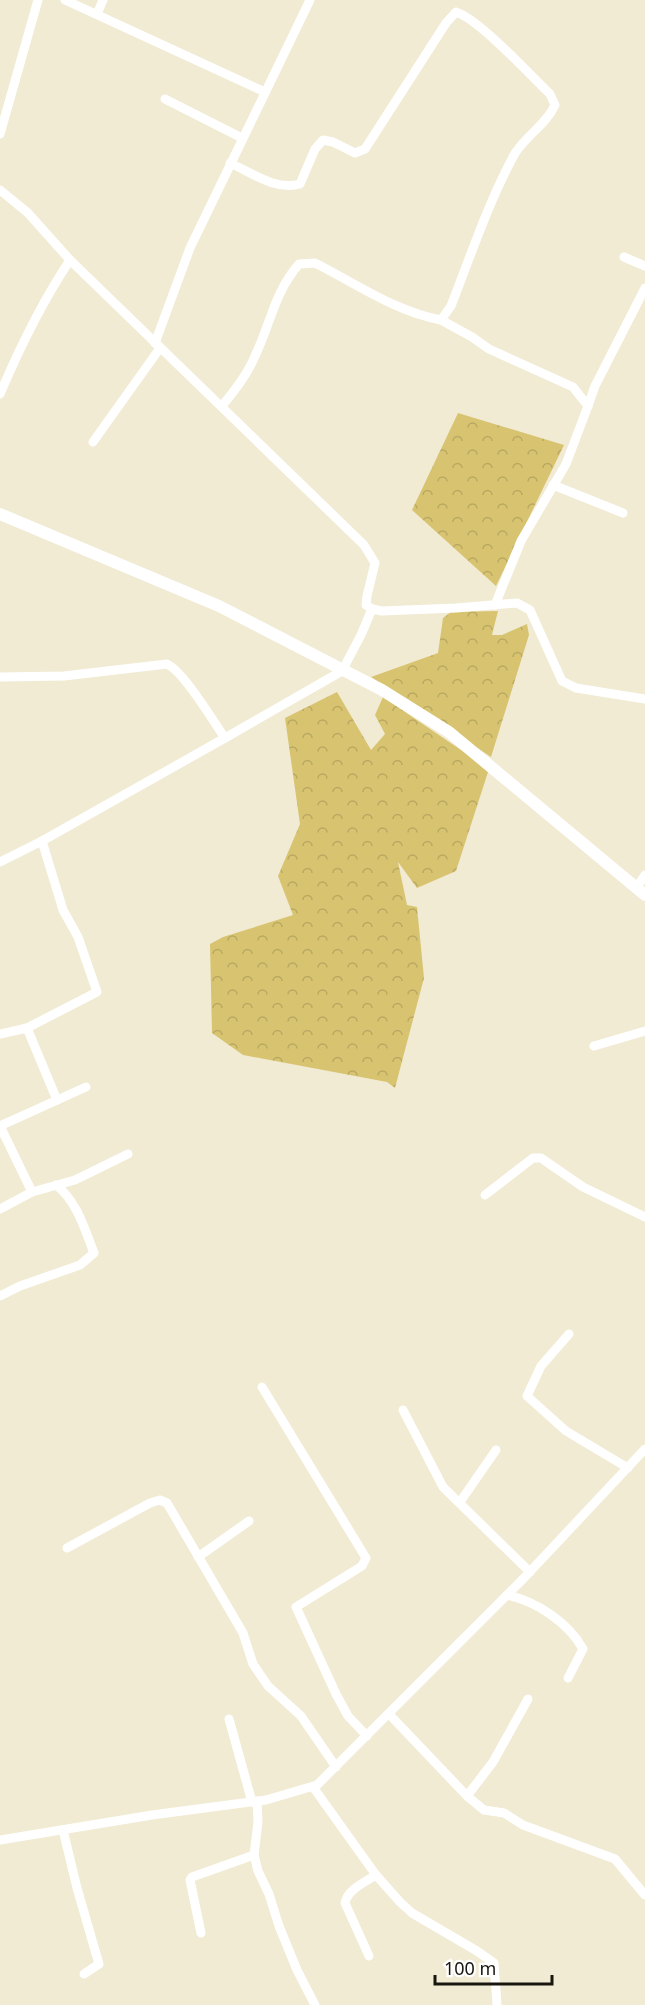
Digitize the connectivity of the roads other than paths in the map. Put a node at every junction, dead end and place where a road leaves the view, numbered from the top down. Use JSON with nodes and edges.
{"nodes":[{"id":1,"x":38,"y":0,"type":"edge"},
{"id":2,"x":64,"y":0,"type":"edge"},
{"id":3,"x":103,"y":0,"type":"edge"},
{"id":4,"x":310,"y":0,"type":"edge"},
{"id":5,"x":98,"y":14,"type":"junction"},
{"id":6,"x":265,"y":92,"type":"junction"},
{"id":7,"x":165,"y":99,"type":"dead end"},
{"id":8,"x":0,"y":134,"type":"edge"},
{"id":9,"x":242,"y":138,"type":"junction"},
{"id":10,"x":230,"y":163,"type":"junction"},
{"id":11,"x":0,"y":190,"type":"edge"},
{"id":12,"x":624,"y":257,"type":"dead end"},
{"id":13,"x":70,"y":260,"type":"junction"},
{"id":14,"x":645,"y":266,"type":"edge"},
{"id":15,"x":645,"y":288,"type":"edge"},
{"id":16,"x":441,"y":320,"type":"junction"},
{"id":17,"x":158,"y":345,"type":"junction"},
{"id":18,"x":0,"y":394,"type":"edge"},
{"id":19,"x":222,"y":406,"type":"junction"},
{"id":20,"x":588,"y":406,"type":"junction"},
{"id":21,"x":93,"y":442,"type":"dead end"},
{"id":22,"x":553,"y":485,"type":"junction"},
{"id":23,"x":623,"y":513,"type":"dead end"},
{"id":24,"x":0,"y":514,"type":"edge"},
{"id":25,"x":495,"y":605,"type":"junction"},
{"id":26,"x":372,"y":609,"type":"junction"},
{"id":27,"x":342,"y":670,"type":"junction"},
{"id":28,"x":0,"y":677,"type":"edge"},
{"id":29,"x":645,"y":699,"type":"edge"},
{"id":30,"x":225,"y":738,"type":"junction"},
{"id":31,"x":42,"y":841,"type":"junction"},
{"id":32,"x":0,"y":861,"type":"edge"},
{"id":33,"x":645,"y":875,"type":"edge"},
{"id":34,"x":641,"y":891,"type":"edge"},
{"id":35,"x":27,"y":1028,"type":"junction"},
{"id":36,"x":645,"y":1031,"type":"edge"},
{"id":37,"x":0,"y":1034,"type":"edge"},
{"id":38,"x":594,"y":1046,"type":"dead end"},
{"id":39,"x":86,"y":1087,"type":"dead end"},
{"id":40,"x":57,"y":1100,"type":"junction"},
{"id":41,"x":0,"y":1126,"type":"edge"},
{"id":42,"x":128,"y":1155,"type":"dead end"},
{"id":43,"x":56,"y":1185,"type":"junction"},
{"id":44,"x":32,"y":1192,"type":"junction"},
{"id":45,"x":485,"y":1195,"type":"dead end"},
{"id":46,"x":0,"y":1209,"type":"edge"},
{"id":47,"x":645,"y":1216,"type":"edge"},
{"id":48,"x":0,"y":1296,"type":"edge"},
{"id":49,"x":568,"y":1334,"type":"dead end"},
{"id":50,"x":262,"y":1387,"type":"dead end"},
{"id":51,"x":403,"y":1410,"type":"dead end"},
{"id":52,"x":645,"y":1449,"type":"edge"},
{"id":53,"x":496,"y":1450,"type":"dead end"},
{"id":54,"x":628,"y":1468,"type":"junction"},
{"id":55,"x":460,"y":1502,"type":"junction"},
{"id":56,"x":249,"y":1521,"type":"dead end"},
{"id":57,"x":67,"y":1548,"type":"dead end"},
{"id":58,"x":198,"y":1557,"type":"junction"},
{"id":59,"x":530,"y":1572,"type":"junction"},
{"id":60,"x":507,"y":1595,"type":"junction"},
{"id":61,"x":568,"y":1678,"type":"dead end"},
{"id":62,"x":528,"y":1699,"type":"dead end"},
{"id":63,"x":389,"y":1714,"type":"junction"},
{"id":64,"x":229,"y":1719,"type":"dead end"},
{"id":65,"x":367,"y":1736,"type":"junction"},
{"id":66,"x":336,"y":1767,"type":"junction"},
{"id":67,"x":313,"y":1787,"type":"junction"},
{"id":68,"x":467,"y":1796,"type":"junction"},
{"id":69,"x":255,"y":1802,"type":"junction"},
{"id":70,"x":63,"y":1830,"type":"junction"},
{"id":71,"x":0,"y":1840,"type":"edge"},
{"id":72,"x":254,"y":1855,"type":"junction"},
{"id":73,"x":376,"y":1875,"type":"junction"},
{"id":74,"x":645,"y":1895,"type":"edge"},
{"id":75,"x":201,"y":1933,"type":"dead end"},
{"id":76,"x":369,"y":1956,"type":"dead end"},
{"id":77,"x":84,"y":1974,"type":"dead end"},
{"id":78,"x":314,"y":2002,"type":"edge"},
{"id":79,"x":304,"y":2005,"type":"edge"},
{"id":80,"x":497,"y":2005,"type":"edge"}],
"edges":[{"from":1,"to":8,"type":"street"},
{"from":2,"to":5,"type":"street"},
{"from":3,"to":5,"type":"street"},
{"from":4,"to":6,"type":"street"},
{"from":5,"to":6,"type":"street"},
{"from":6,"to":9,"type":"street"},
{"from":7,"to":9,"type":"street"},
{"from":9,"to":10,"type":"street"},
{"from":10,"to":16,"type":"street"},
{"from":10,"to":17,"type":"street"},
{"from":11,"to":13,"type":"street"},
{"from":12,"to":14,"type":"street"},
{"from":13,"to":17,"type":"street"},
{"from":13,"to":18,"type":"street"},
{"from":15,"to":20,"type":"street"},
{"from":16,"to":19,"type":"street"},
{"from":16,"to":20,"type":"street"},
{"from":17,"to":19,"type":"street"},
{"from":17,"to":21,"type":"street"},
{"from":19,"to":26,"type":"street"},
{"from":20,"to":22,"type":"street"},
{"from":22,"to":23,"type":"street"},
{"from":22,"to":25,"type":"street"},
{"from":24,"to":27,"type":"street"},
{"from":25,"to":26,"type":"street"},
{"from":25,"to":29,"type":"street"},
{"from":26,"to":27,"type":"street"},
{"from":27,"to":30,"type":"street"},
{"from":27,"to":34,"type":"street"},
{"from":28,"to":30,"type":"street"},
{"from":30,"to":31,"type":"street"},
{"from":31,"to":32,"type":"street"},
{"from":31,"to":35,"type":"street"},
{"from":33,"to":34,"type":"street"},
{"from":35,"to":37,"type":"street"},
{"from":35,"to":40,"type":"street"},
{"from":36,"to":38,"type":"street"},
{"from":39,"to":40,"type":"street"},
{"from":40,"to":41,"type":"street"},
{"from":41,"to":44,"type":"street"},
{"from":42,"to":43,"type":"street"},
{"from":43,"to":44,"type":"street"},
{"from":43,"to":48,"type":"street"},
{"from":44,"to":46,"type":"street"},
{"from":45,"to":47,"type":"street"},
{"from":49,"to":54,"type":"street"},
{"from":50,"to":65,"type":"street"},
{"from":51,"to":55,"type":"street"},
{"from":52,"to":54,"type":"street"},
{"from":53,"to":55,"type":"street"},
{"from":54,"to":59,"type":"street"},
{"from":55,"to":59,"type":"street"},
{"from":56,"to":58,"type":"street"},
{"from":57,"to":58,"type":"street"},
{"from":58,"to":66,"type":"street"},
{"from":59,"to":60,"type":"street"},
{"from":60,"to":61,"type":"street"},
{"from":60,"to":63,"type":"street"},
{"from":62,"to":68,"type":"street"},
{"from":63,"to":65,"type":"street"},
{"from":63,"to":68,"type":"street"},
{"from":64,"to":69,"type":"street"},
{"from":65,"to":66,"type":"street"},
{"from":66,"to":67,"type":"street"},
{"from":67,"to":69,"type":"street"},
{"from":67,"to":73,"type":"street"},
{"from":68,"to":74,"type":"street"},
{"from":69,"to":70,"type":"street"},
{"from":69,"to":72,"type":"street"},
{"from":70,"to":71,"type":"street"},
{"from":70,"to":77,"type":"street"},
{"from":72,"to":75,"type":"street"},
{"from":72,"to":78,"type":"street"},
{"from":73,"to":76,"type":"street"},
{"from":73,"to":80,"type":"street"},
{"from":78,"to":79,"type":"street"}]}
